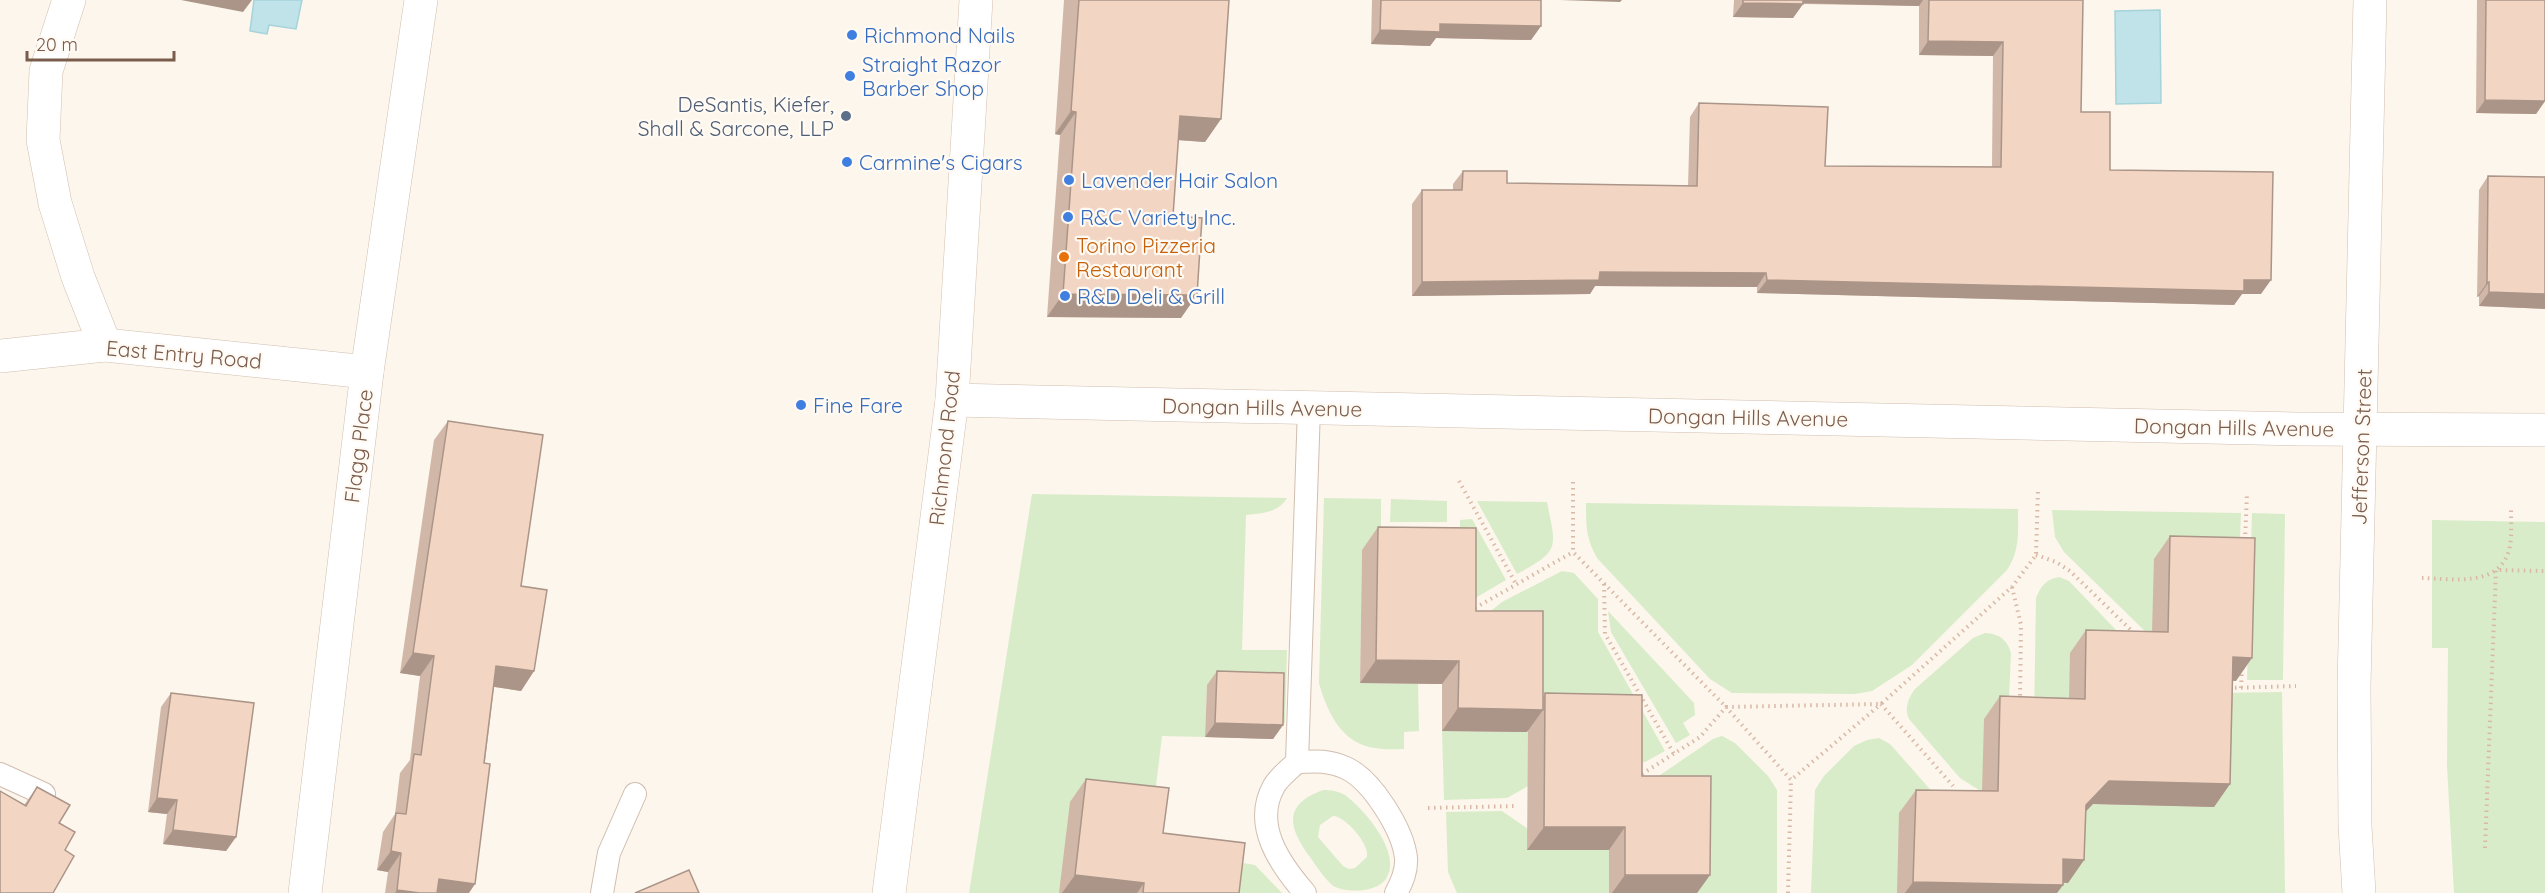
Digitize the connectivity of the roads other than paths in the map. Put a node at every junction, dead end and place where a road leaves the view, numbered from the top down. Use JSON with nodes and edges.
{"nodes":[{"id":1,"x":69,"y":0,"type":"edge"},
{"id":2,"x":420,"y":0,"type":"edge"},
{"id":3,"x":976,"y":0,"type":"edge"},
{"id":4,"x":2370,"y":0,"type":"edge"},
{"id":5,"x":105,"y":345,"type":"junction"},
{"id":6,"x":0,"y":356,"type":"edge"},
{"id":7,"x":367,"y":372,"type":"junction"},
{"id":8,"x":952,"y":400,"type":"junction"},
{"id":9,"x":1310,"y":408,"type":"junction"},
{"id":10,"x":2362,"y":429,"type":"junction"},
{"id":11,"x":2545,"y":430,"type":"edge"},
{"id":12,"x":1297,"y":762,"type":"junction"},
{"id":13,"x":0,"y":774,"type":"edge"},
{"id":14,"x":44,"y":794,"type":"edge"},
{"id":15,"x":635,"y":794,"type":"dead end"},
{"id":16,"x":305,"y":893,"type":"edge"},
{"id":17,"x":602,"y":893,"type":"edge"},
{"id":18,"x":889,"y":893,"type":"edge"},
{"id":19,"x":1305,"y":893,"type":"edge"},
{"id":20,"x":1396,"y":893,"type":"edge"},
{"id":21,"x":2359,"y":893,"type":"edge"}],
"edges":[{"from":1,"to":5,"type":"street"},
{"from":2,"to":7,"type":"street","name":"Flagg Place"},
{"from":3,"to":8,"type":"street","name":"Richmond Road"},
{"from":4,"to":10,"type":"street","name":"Jefferson Street"},
{"from":5,"to":6,"type":"street","name":"East Entry Road"},
{"from":5,"to":7,"type":"street","name":"East Entry Road"},
{"from":7,"to":16,"type":"street","name":"Flagg Place"},
{"from":8,"to":9,"type":"street","name":"Dongan Hills Avenue"},
{"from":8,"to":18,"type":"street","name":"Richmond Road"},
{"from":9,"to":10,"type":"street","name":"Dongan Hills Avenue"},
{"from":9,"to":12,"type":"lane"},
{"from":10,"to":11,"type":"street","name":"Dongan Hills Avenue"},
{"from":10,"to":21,"type":"street","name":"Jefferson Street"},
{"from":12,"to":19,"type":"lane"},
{"from":12,"to":20,"type":"lane"},
{"from":13,"to":14,"type":"lane"},
{"from":15,"to":17,"type":"lane"}]}
